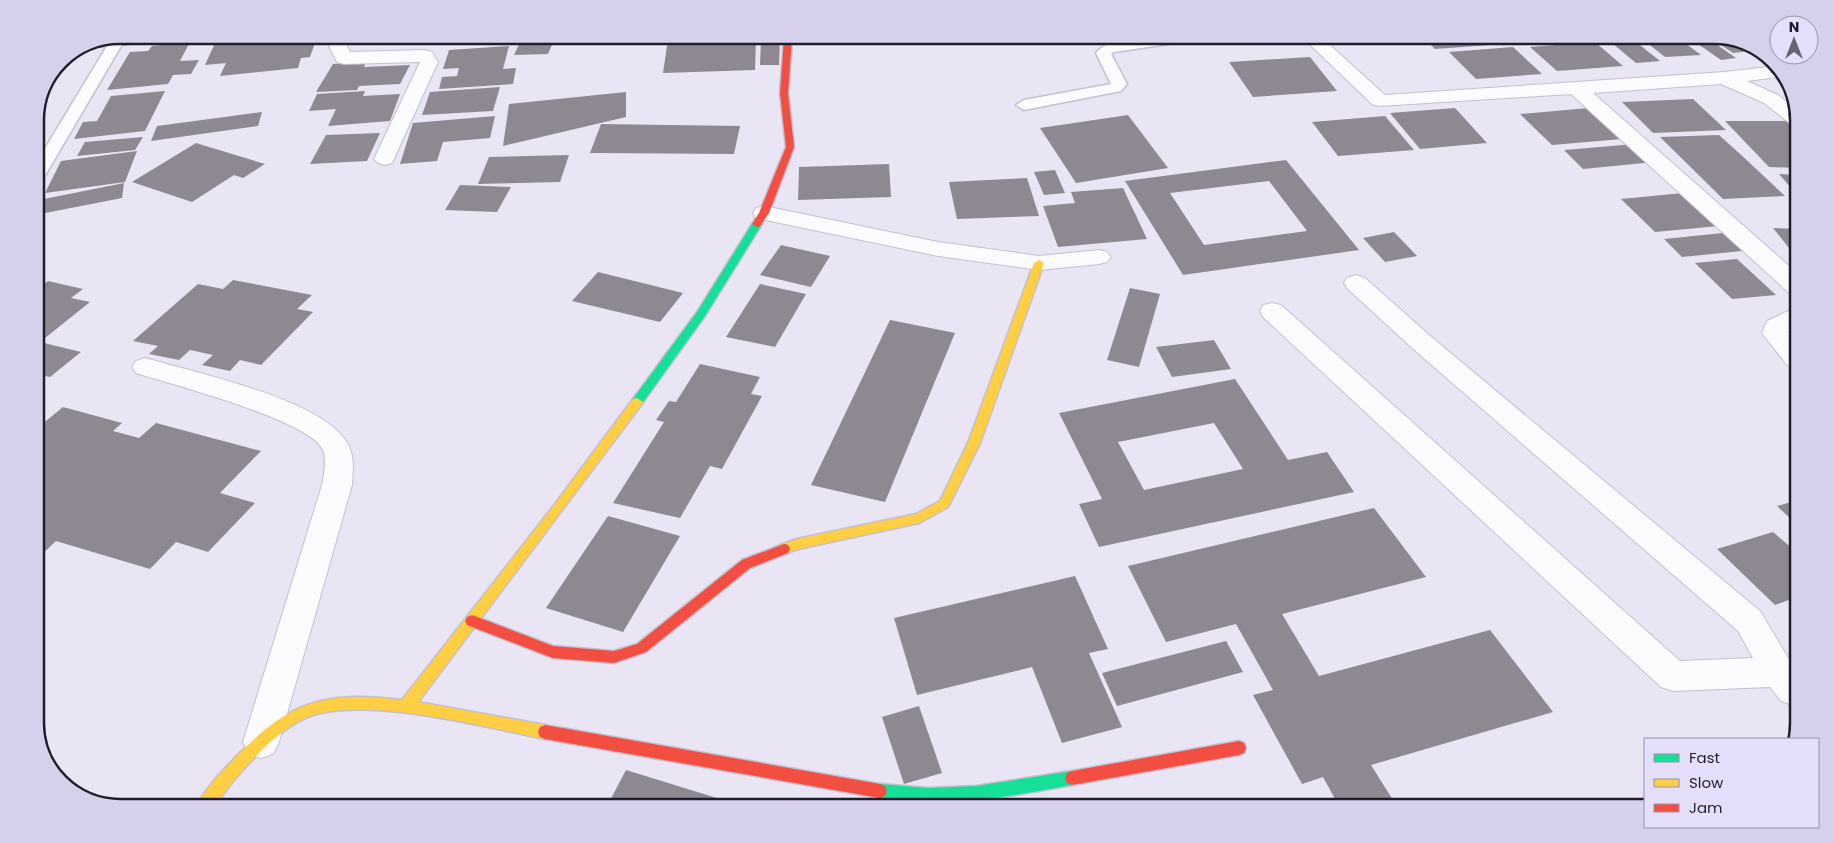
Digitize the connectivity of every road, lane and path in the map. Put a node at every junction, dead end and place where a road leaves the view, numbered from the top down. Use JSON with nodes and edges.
{"nodes":[{"id":1,"x":115,"y":44,"type":"edge"},
{"id":2,"x":339,"y":44,"type":"edge"},
{"id":3,"x":788,"y":44,"type":"edge"},
{"id":4,"x":1139,"y":44,"type":"edge"},
{"id":5,"x":1320,"y":44,"type":"edge"},
{"id":6,"x":1774,"y":72,"type":"edge"},
{"id":7,"x":1724,"y":78,"type":"junction"},
{"id":8,"x":1576,"y":87,"type":"junction"},
{"id":9,"x":1024,"y":104,"type":"dead end"},
{"id":10,"x":1790,"y":114,"type":"edge"},
{"id":11,"x":385,"y":159,"type":"dead end"},
{"id":12,"x":44,"y":163,"type":"edge"},
{"id":13,"x":764,"y":213,"type":"junction"},
{"id":14,"x":1099,"y":257,"type":"dead end"},
{"id":15,"x":1039,"y":263,"type":"junction"},
{"id":16,"x":1790,"y":280,"type":"edge"},
{"id":17,"x":1356,"y":283,"type":"dead end"},
{"id":18,"x":1272,"y":311,"type":"dead end"},
{"id":19,"x":1790,"y":319,"type":"edge"},
{"id":20,"x":1790,"y":352,"type":"edge"},
{"id":21,"x":145,"y":367,"type":"dead end"},
{"id":22,"x":472,"y":621,"type":"junction"},
{"id":23,"x":1786,"y":681,"type":"edge"},
{"id":24,"x":406,"y":706,"type":"junction"},
{"id":25,"x":261,"y":742,"type":"junction"},
{"id":26,"x":1239,"y":748,"type":"dead end"},
{"id":27,"x":210,"y":799,"type":"edge"}],
"edges":[{"from":1,"to":12,"type":"lane"},
{"from":2,"to":11,"type":"street"},
{"from":3,"to":13,"type":"street"},
{"from":4,"to":9,"type":"lane"},
{"from":5,"to":8,"type":"street"},
{"from":6,"to":7,"type":"street"},
{"from":7,"to":8,"type":"street"},
{"from":7,"to":10,"type":"street"},
{"from":8,"to":16,"type":"street"},
{"from":13,"to":15,"type":"street"},
{"from":13,"to":22,"type":"street"},
{"from":14,"to":15,"type":"street"},
{"from":15,"to":22,"type":"street"},
{"from":17,"to":23,"type":"street"},
{"from":18,"to":23,"type":"street"},
{"from":19,"to":20,"type":"street"},
{"from":21,"to":25,"type":"street"},
{"from":22,"to":24,"type":"street"},
{"from":24,"to":25,"type":"street"},
{"from":24,"to":26,"type":"street"},
{"from":25,"to":27,"type":"street"}]}
